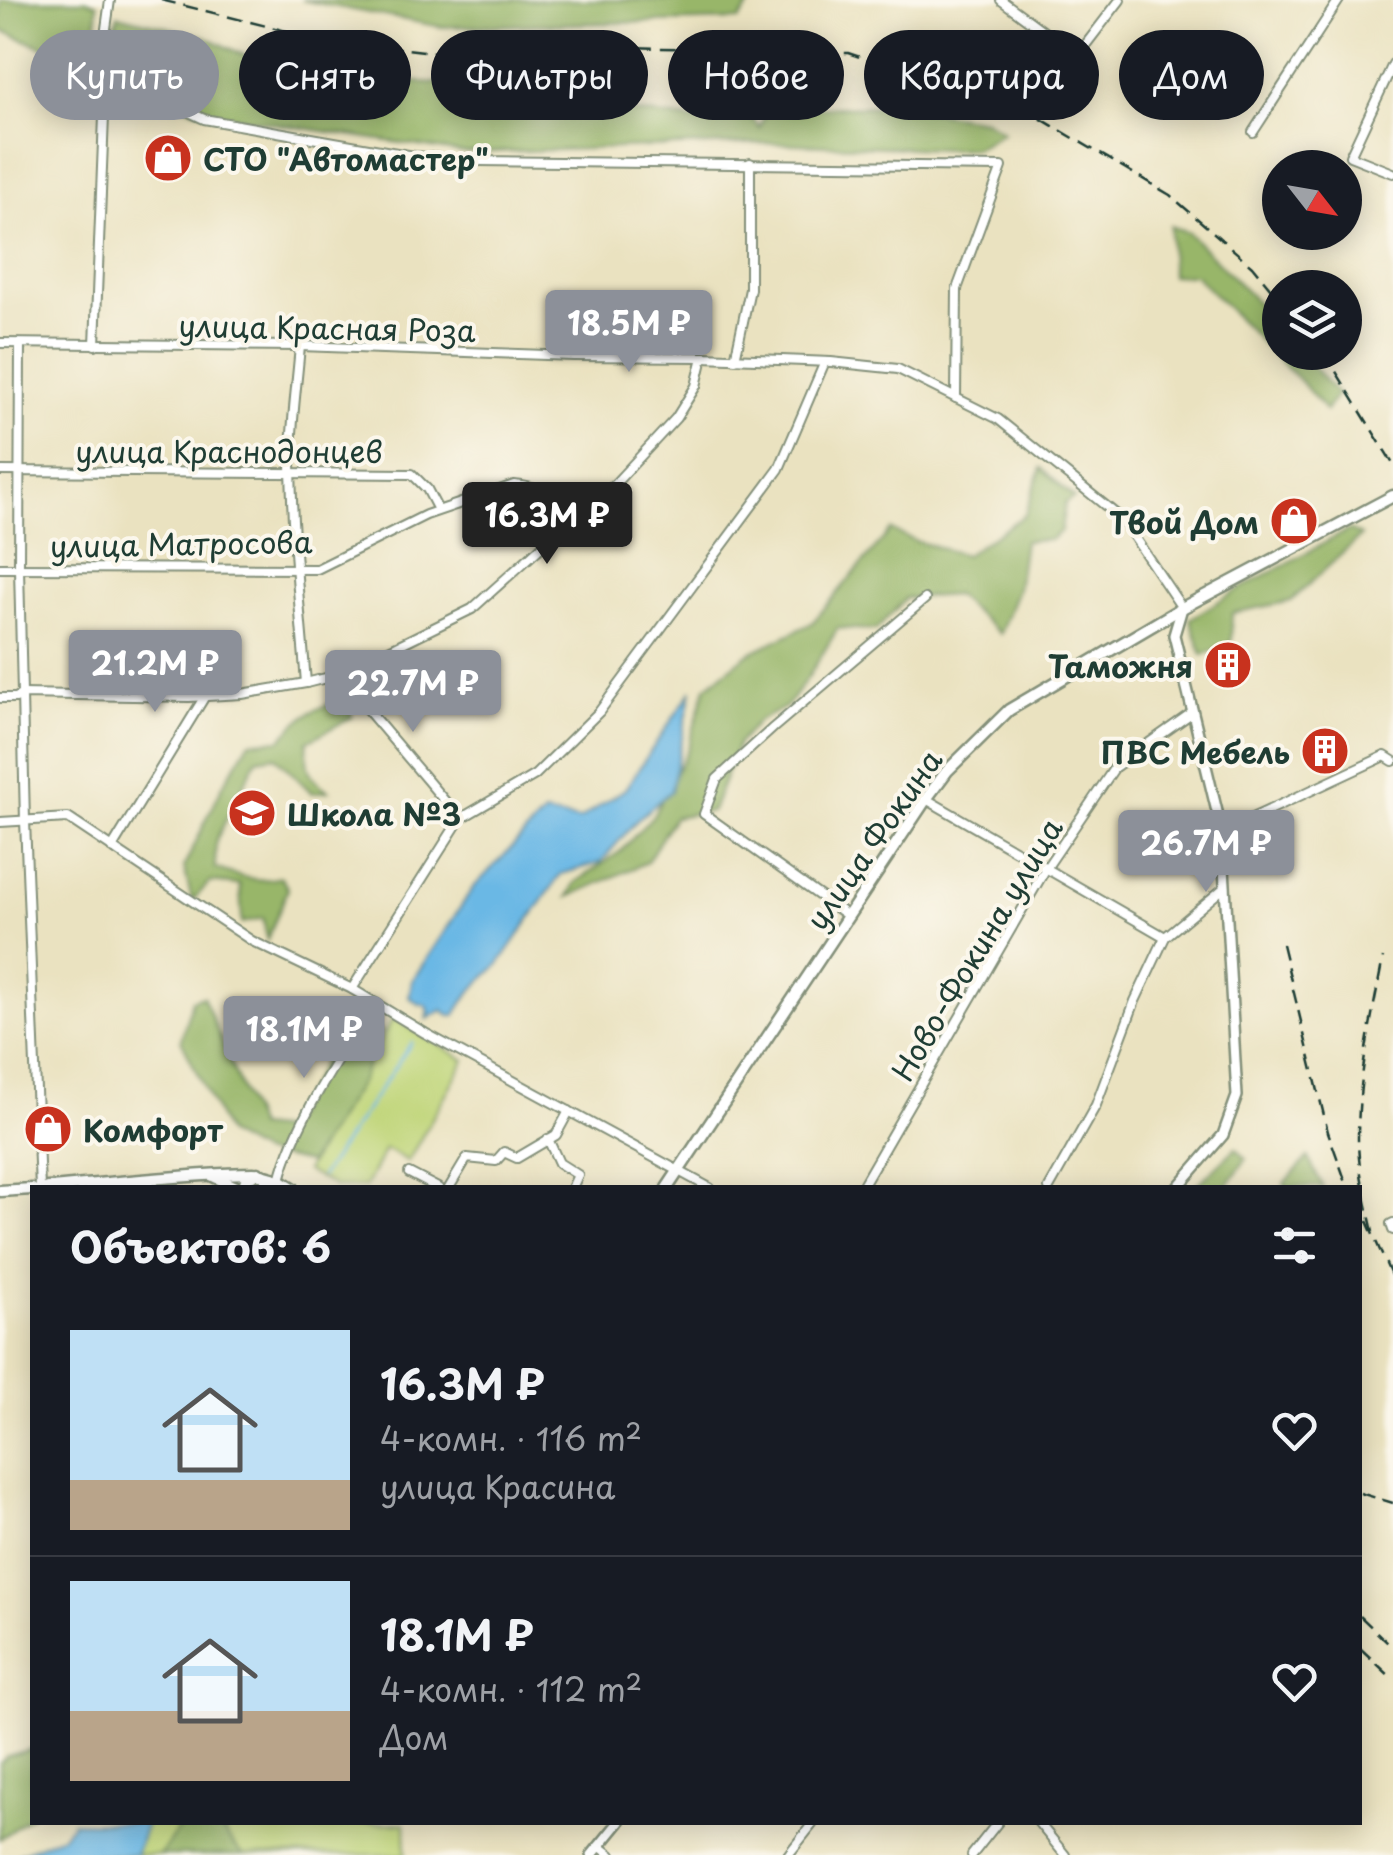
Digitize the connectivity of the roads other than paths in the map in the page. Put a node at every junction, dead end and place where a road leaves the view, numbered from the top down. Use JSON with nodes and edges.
{"nodes":[{"id":1,"x":110,"y":0,"type":"edge"},
{"id":2,"x":1001,"y":0,"type":"edge"},
{"id":3,"x":1120,"y":0,"type":"edge"},
{"id":4,"x":1339,"y":0,"type":"edge"},
{"id":5,"x":106,"y":30,"type":"edge"},
{"id":6,"x":1393,"y":64,"type":"edge"},
{"id":7,"x":104,"y":120,"type":"edge"},
{"id":8,"x":210,"y":120,"type":"edge"},
{"id":9,"x":1253,"y":132,"type":"dead end"},
{"id":10,"x":750,"y":164,"type":"junction"},
{"id":11,"x":1393,"y":173,"type":"edge"},
{"id":12,"x":0,"y":343,"type":"edge"},
{"id":13,"x":20,"y":344,"type":"junction"},
{"id":14,"x":94,"y":346,"type":"junction"},
{"id":15,"x":300,"y":346,"type":"junction"},
{"id":16,"x":703,"y":357,"type":"junction"},
{"id":17,"x":735,"y":359,"type":"junction"},
{"id":18,"x":824,"y":364,"type":"junction"},
{"id":19,"x":956,"y":398,"type":"junction"},
{"id":20,"x":0,"y":471,"type":"edge"},
{"id":21,"x":20,"y":471,"type":"junction"},
{"id":22,"x":292,"y":473,"type":"junction"},
{"id":23,"x":1393,"y":496,"type":"edge"},
{"id":24,"x":438,"y":510,"type":"junction"},
{"id":25,"x":580,"y":511,"type":"junction"},
{"id":26,"x":0,"y":568,"type":"edge"},
{"id":27,"x":20,"y":568,"type":"junction"},
{"id":28,"x":296,"y":570,"type":"junction"},
{"id":29,"x":924,"y":599,"type":"dead end"},
{"id":30,"x":1182,"y":608,"type":"junction"},
{"id":31,"x":338,"y":675,"type":"junction"},
{"id":32,"x":306,"y":683,"type":"junction"},
{"id":33,"x":22,"y":694,"type":"junction"},
{"id":34,"x":206,"y":696,"type":"junction"},
{"id":35,"x":0,"y":698,"type":"edge"},
{"id":36,"x":1193,"y":712,"type":"junction"},
{"id":37,"x":1393,"y":761,"type":"edge"},
{"id":38,"x":926,"y":799,"type":"junction"},
{"id":39,"x":460,"y":819,"type":"junction"},
{"id":40,"x":25,"y":821,"type":"junction"},
{"id":41,"x":0,"y":822,"type":"edge"},
{"id":42,"x":1222,"y":832,"type":"junction"},
{"id":43,"x":112,"y":848,"type":"junction"},
{"id":44,"x":1046,"y":870,"type":"junction"},
{"id":45,"x":1225,"y":887,"type":"junction"},
{"id":46,"x":848,"y":916,"type":"junction"},
{"id":47,"x":1165,"y":937,"type":"junction"},
{"id":48,"x":352,"y":989,"type":"junction"},
{"id":49,"x":374,"y":1003,"type":"junction"},
{"id":50,"x":569,"y":1112,"type":"junction"},
{"id":51,"x":548,"y":1139,"type":"junction"},
{"id":52,"x":678,"y":1171,"type":"junction"},
{"id":53,"x":409,"y":1172,"type":"dead end"},
{"id":54,"x":208,"y":1174,"type":"junction"},
{"id":55,"x":258,"y":1174,"type":"junction"},
{"id":56,"x":280,"y":1180,"type":"junction"},
{"id":57,"x":36,"y":1185,"type":"edge"},
{"id":58,"x":88,"y":1185,"type":"edge"},
{"id":59,"x":233,"y":1185,"type":"edge"},
{"id":60,"x":242,"y":1185,"type":"edge"},
{"id":61,"x":269,"y":1185,"type":"edge"},
{"id":62,"x":288,"y":1185,"type":"edge"},
{"id":63,"x":433,"y":1185,"type":"edge"},
{"id":64,"x":451,"y":1185,"type":"edge"},
{"id":65,"x":573,"y":1185,"type":"edge"},
{"id":66,"x":669,"y":1185,"type":"edge"},
{"id":67,"x":704,"y":1185,"type":"edge"},
{"id":68,"x":864,"y":1185,"type":"edge"},
{"id":69,"x":1051,"y":1185,"type":"edge"},
{"id":70,"x":1180,"y":1185,"type":"edge"},
{"id":71,"x":30,"y":1188,"type":"edge"},
{"id":72,"x":0,"y":1191,"type":"edge"},
{"id":73,"x":617,"y":1825,"type":"edge"},
{"id":74,"x":812,"y":1825,"type":"edge"},
{"id":75,"x":996,"y":1825,"type":"edge"},
{"id":76,"x":1041,"y":1825,"type":"edge"},
{"id":77,"x":600,"y":1846,"type":"junction"},
{"id":78,"x":592,"y":1855,"type":"edge"},
{"id":79,"x":611,"y":1855,"type":"edge"},
{"id":80,"x":788,"y":1855,"type":"edge"},
{"id":81,"x":972,"y":1855,"type":"edge"},
{"id":82,"x":1066,"y":1855,"type":"edge"}],
"edges":[{"from":1,"to":5,"type":"street"},
{"from":2,"to":3,"type":"street"},
{"from":4,"to":9,"type":"street"},
{"from":6,"to":11,"type":"street"},
{"from":7,"to":14,"type":"street"},
{"from":8,"to":10,"type":"street"},
{"from":10,"to":17,"type":"street"},
{"from":10,"to":19,"type":"street"},
{"from":12,"to":13,"type":"street","name":"улица Красная Роза"},
{"from":13,"to":14,"type":"street","name":"улица Красная Роза"},
{"from":13,"to":21,"type":"street"},
{"from":14,"to":15,"type":"street","name":"улица Красная Роза"},
{"from":15,"to":16,"type":"street","name":"улица Красная Роза"},
{"from":15,"to":22,"type":"street"},
{"from":16,"to":17,"type":"street","name":"улица Красная Роза"},
{"from":16,"to":25,"type":"street"},
{"from":17,"to":18,"type":"street","name":"улица Красная Роза"},
{"from":18,"to":19,"type":"street","name":"улица Красная Роза"},
{"from":18,"to":39,"type":"street"},
{"from":19,"to":30,"type":"street","name":"улица Красная Роза"},
{"from":20,"to":21,"type":"street","name":"улица Краснодонцев"},
{"from":21,"to":22,"type":"street","name":"улица Краснодонцев"},
{"from":21,"to":27,"type":"street"},
{"from":22,"to":24,"type":"street","name":"улица Краснодонцев"},
{"from":22,"to":28,"type":"street"},
{"from":23,"to":30,"type":"main road","name":"улица Фокина"},
{"from":24,"to":25,"type":"street","name":"улица Матросова"},
{"from":24,"to":28,"type":"street","name":"улица Матросова"},
{"from":25,"to":31,"type":"street"},
{"from":26,"to":27,"type":"street","name":"улица Матросова"},
{"from":27,"to":28,"type":"street","name":"улица Матросова"},
{"from":27,"to":33,"type":"street"},
{"from":28,"to":32,"type":"street"},
{"from":29,"to":46,"type":"street"},
{"from":30,"to":36,"type":"street"},
{"from":30,"to":38,"type":"main road","name":"улица Фокина"},
{"from":31,"to":32,"type":"street"},
{"from":31,"to":39,"type":"street"},
{"from":32,"to":34,"type":"street"},
{"from":33,"to":34,"type":"street"},
{"from":33,"to":35,"type":"street"},
{"from":33,"to":40,"type":"street"},
{"from":34,"to":43,"type":"street"},
{"from":36,"to":42,"type":"street"},
{"from":36,"to":44,"type":"street","name":"Ново-Фокина улица"},
{"from":37,"to":42,"type":"street"},
{"from":38,"to":44,"type":"street"},
{"from":38,"to":46,"type":"main road","name":"улица Фокина"},
{"from":39,"to":48,"type":"street"},
{"from":40,"to":41,"type":"street"},
{"from":40,"to":43,"type":"street"},
{"from":40,"to":57,"type":"street"},
{"from":42,"to":45,"type":"street"},
{"from":43,"to":48,"type":"street"},
{"from":44,"to":47,"type":"street"},
{"from":44,"to":68,"type":"street","name":"Ново-Фокина улица"},
{"from":45,"to":47,"type":"street"},
{"from":45,"to":70,"type":"street"},
{"from":46,"to":52,"type":"main road","name":"улица Фокина"},
{"from":47,"to":69,"type":"street"},
{"from":48,"to":49,"type":"street"},
{"from":49,"to":50,"type":"street"},
{"from":49,"to":56,"type":"street"},
{"from":50,"to":51,"type":"street"},
{"from":50,"to":52,"type":"street"},
{"from":51,"to":64,"type":"street"},
{"from":51,"to":65,"type":"street"},
{"from":52,"to":66,"type":"main road","name":"улица Фокина"},
{"from":52,"to":67,"type":"street"},
{"from":53,"to":63,"type":"street"},
{"from":54,"to":55,"type":"main road"},
{"from":54,"to":58,"type":"main road"},
{"from":54,"to":59,"type":"main road"},
{"from":55,"to":56,"type":"main road"},
{"from":55,"to":60,"type":"main road"},
{"from":55,"to":61,"type":"main road"},
{"from":56,"to":62,"type":"main road"},
{"from":71,"to":72,"type":"main road"},
{"from":73,"to":77,"type":"street"},
{"from":74,"to":80,"type":"street"},
{"from":75,"to":81,"type":"street"},
{"from":76,"to":82,"type":"street"},
{"from":77,"to":78,"type":"street"},
{"from":77,"to":79,"type":"street"}]}
